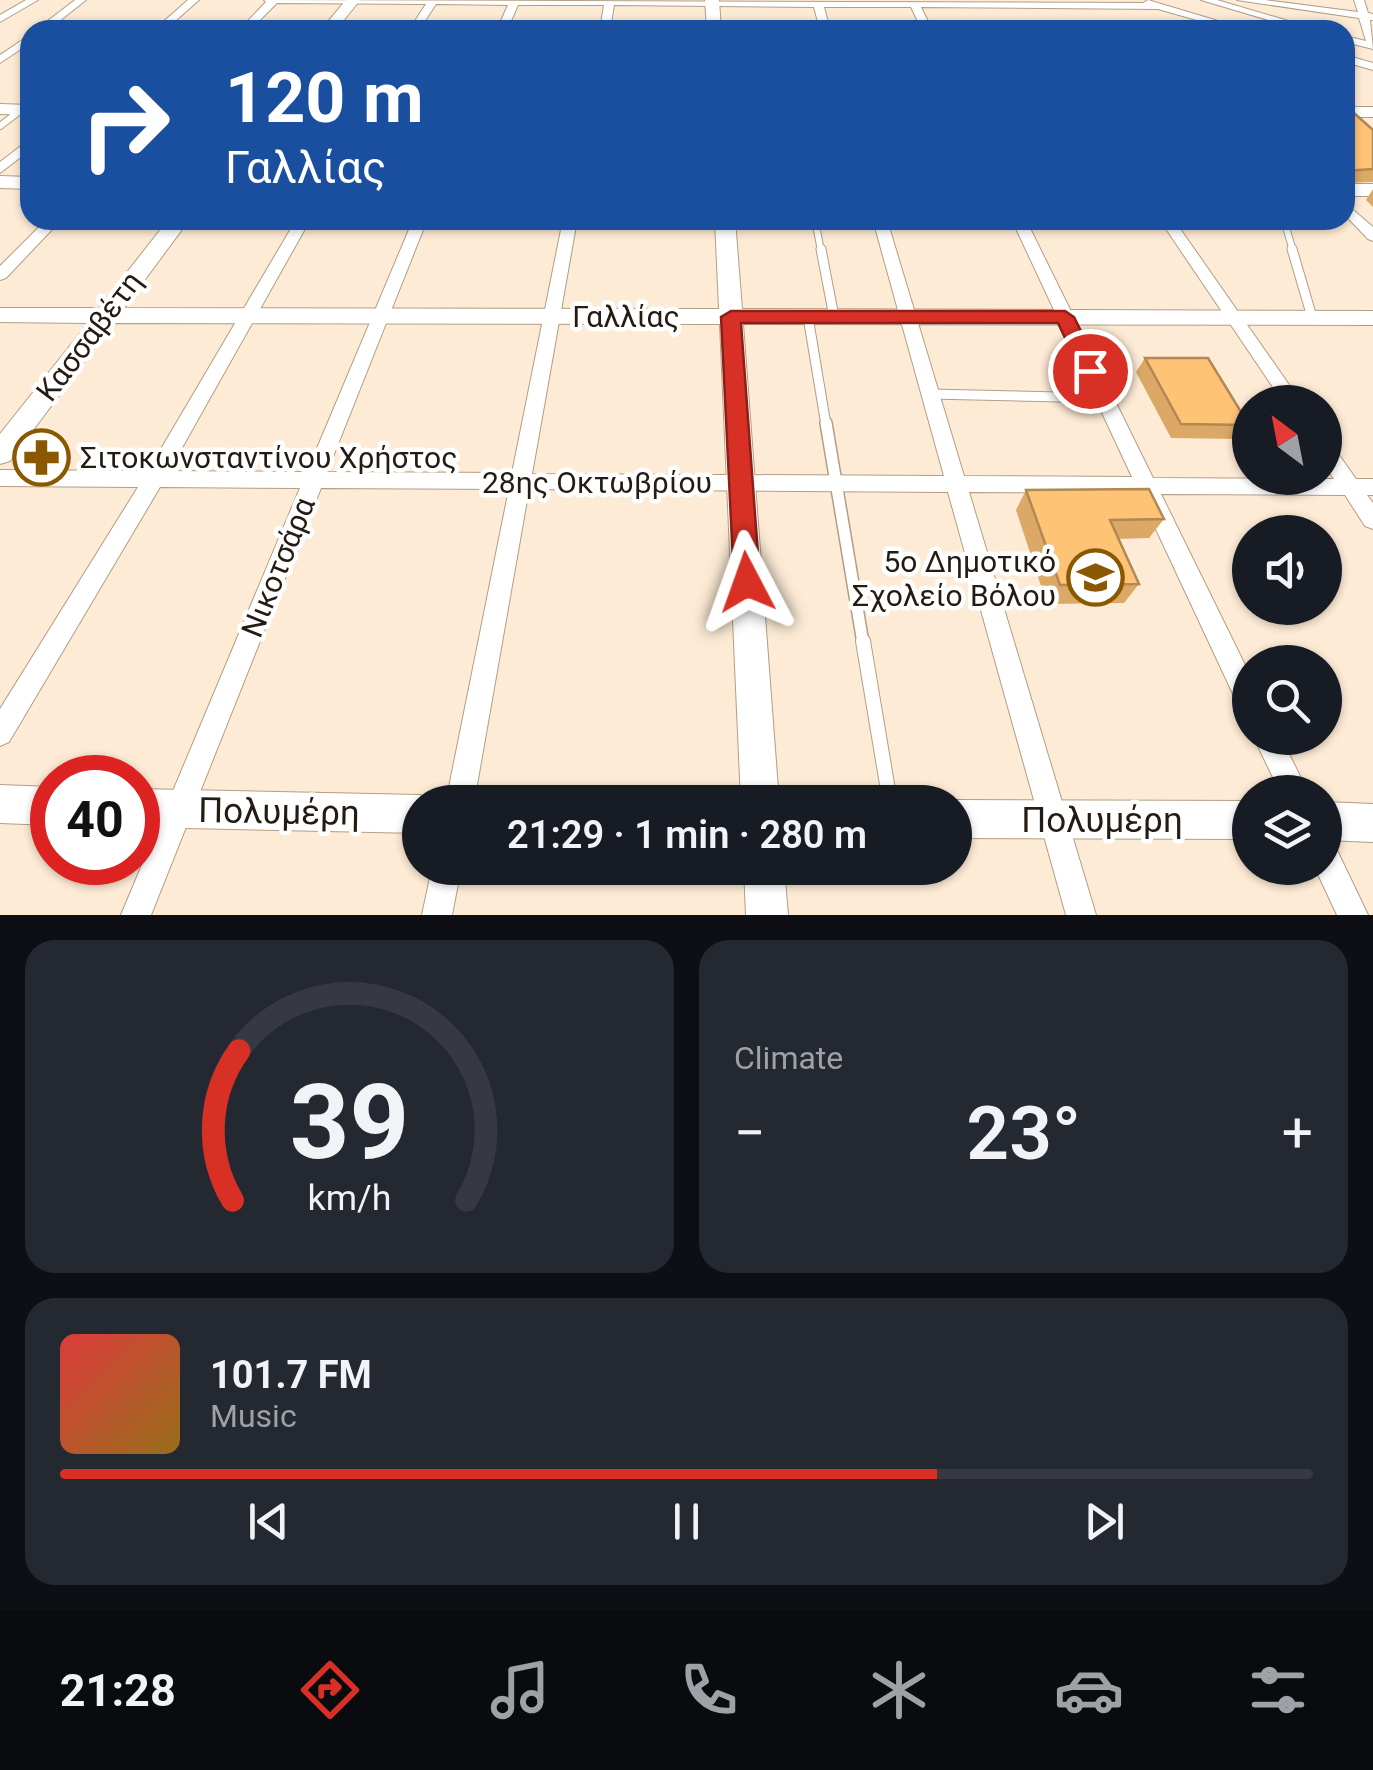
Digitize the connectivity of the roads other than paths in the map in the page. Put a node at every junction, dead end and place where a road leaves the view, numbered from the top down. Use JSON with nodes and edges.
{"nodes":[{"id":1,"x":33,"y":0,"type":"edge"},
{"id":2,"x":81,"y":0,"type":"edge"},
{"id":3,"x":194,"y":0,"type":"edge"},
{"id":4,"x":273,"y":0,"type":"edge"},
{"id":5,"x":352,"y":0,"type":"edge"},
{"id":6,"x":1206,"y":0,"type":"edge"},
{"id":7,"x":1242,"y":0,"type":"edge"},
{"id":8,"x":1359,"y":0,"type":"edge"},
{"id":9,"x":433,"y":1,"type":"edge"},
{"id":10,"x":514,"y":2,"type":"edge"},
{"id":11,"x":609,"y":2,"type":"edge"},
{"id":12,"x":712,"y":2,"type":"edge"},
{"id":13,"x":817,"y":2,"type":"edge"},
{"id":14,"x":914,"y":3,"type":"edge"},
{"id":15,"x":1012,"y":4,"type":"edge"},
{"id":16,"x":1142,"y":4,"type":"edge"},
{"id":17,"x":1369,"y":17,"type":"edge"},
{"id":18,"x":0,"y":19,"type":"edge"},
{"id":19,"x":54,"y":20,"type":"edge"},
{"id":20,"x":171,"y":20,"type":"edge"},
{"id":21,"x":254,"y":20,"type":"edge"},
{"id":22,"x":336,"y":20,"type":"edge"},
{"id":23,"x":1208,"y":20,"type":"edge"},
{"id":24,"x":1278,"y":20,"type":"edge"},
{"id":25,"x":1373,"y":46,"type":"edge"},
{"id":26,"x":1355,"y":123,"type":"edge"},
{"id":27,"x":1359,"y":127,"type":"edge"},
{"id":28,"x":20,"y":151,"type":"edge"},
{"id":29,"x":0,"y":169,"type":"edge"},
{"id":30,"x":1355,"y":217,"type":"edge"},
{"id":31,"x":44,"y":230,"type":"edge"},
{"id":32,"x":171,"y":230,"type":"edge"},
{"id":33,"x":297,"y":230,"type":"edge"},
{"id":34,"x":416,"y":230,"type":"edge"},
{"id":35,"x":568,"y":230,"type":"edge"},
{"id":36,"x":726,"y":230,"type":"edge"},
{"id":37,"x":816,"y":230,"type":"edge"},
{"id":38,"x":883,"y":230,"type":"edge"},
{"id":39,"x":1024,"y":230,"type":"edge"},
{"id":40,"x":1174,"y":230,"type":"edge"},
{"id":41,"x":1287,"y":230,"type":"edge"},
{"id":42,"x":1373,"y":236,"type":"edge"},
{"id":43,"x":0,"y":275,"type":"edge"},
{"id":44,"x":0,"y":315,"type":"edge"},
{"id":45,"x":249,"y":315,"type":"junction"},
{"id":46,"x":380,"y":315,"type":"junction"},
{"id":47,"x":104,"y":316,"type":"junction"},
{"id":48,"x":552,"y":316,"type":"junction"},
{"id":49,"x":908,"y":316,"type":"junction"},
{"id":50,"x":731,"y":317,"type":"junction"},
{"id":51,"x":808,"y":317,"type":"junction"},
{"id":52,"x":834,"y":317,"type":"junction"},
{"id":53,"x":1065,"y":317,"type":"junction"},
{"id":54,"x":1234,"y":317,"type":"junction"},
{"id":55,"x":1312,"y":318,"type":"junction"},
{"id":56,"x":1373,"y":318,"type":"edge"},
{"id":57,"x":1280,"y":385,"type":"edge"},
{"id":58,"x":930,"y":394,"type":"junction"},
{"id":59,"x":1103,"y":398,"type":"junction"},
{"id":60,"x":0,"y":454,"type":"edge"},
{"id":61,"x":1342,"y":474,"type":"edge"},
{"id":62,"x":0,"y":478,"type":"edge"},
{"id":63,"x":154,"y":479,"type":"junction"},
{"id":64,"x":313,"y":480,"type":"junction"},
{"id":65,"x":522,"y":482,"type":"junction"},
{"id":66,"x":741,"y":483,"type":"junction"},
{"id":67,"x":836,"y":484,"type":"junction"},
{"id":68,"x":956,"y":484,"type":"junction"},
{"id":69,"x":1144,"y":485,"type":"junction"},
{"id":70,"x":1350,"y":486,"type":"junction"},
{"id":71,"x":1373,"y":486,"type":"edge"},
{"id":72,"x":1373,"y":520,"type":"edge"},
{"id":73,"x":1232,"y":665,"type":"edge"},
{"id":74,"x":0,"y":733,"type":"edge"},
{"id":75,"x":463,"y":785,"type":"edge"},
{"id":76,"x":759,"y":785,"type":"edge"},
{"id":77,"x":887,"y":785,"type":"edge"},
{"id":78,"x":0,"y":804,"type":"edge"},
{"id":79,"x":30,"y":805,"type":"edge"},
{"id":80,"x":160,"y":809,"type":"edge"},
{"id":81,"x":181,"y":810,"type":"junction"},
{"id":82,"x":402,"y":814,"type":"edge"},
{"id":83,"x":972,"y":819,"type":"edge"},
{"id":84,"x":1053,"y":820,"type":"junction"},
{"id":85,"x":1232,"y":820,"type":"edge"},
{"id":86,"x":1342,"y":822,"type":"edge"},
{"id":87,"x":1373,"y":823,"type":"edge"},
{"id":88,"x":443,"y":885,"type":"edge"},
{"id":89,"x":765,"y":885,"type":"edge"},
{"id":90,"x":1339,"y":885,"type":"edge"},
{"id":91,"x":136,"y":915,"type":"edge"},
{"id":92,"x":437,"y":915,"type":"edge"},
{"id":93,"x":767,"y":915,"type":"edge"},
{"id":94,"x":1080,"y":915,"type":"edge"},
{"id":95,"x":1353,"y":915,"type":"edge"}],
"edges":[{"from":1,"to":18,"type":"street"},
{"from":2,"to":19,"type":"street"},
{"from":3,"to":20,"type":"street"},
{"from":4,"to":5,"type":"street"},
{"from":4,"to":21,"type":"street"},
{"from":5,"to":9,"type":"street"},
{"from":5,"to":22,"type":"street"},
{"from":6,"to":24,"type":"street"},
{"from":7,"to":17,"type":"street"},
{"from":8,"to":17,"type":"street"},
{"from":9,"to":10,"type":"street"},
{"from":10,"to":11,"type":"street"},
{"from":11,"to":12,"type":"street"},
{"from":12,"to":13,"type":"street"},
{"from":13,"to":14,"type":"street"},
{"from":14,"to":15,"type":"street"},
{"from":15,"to":16,"type":"street"},
{"from":16,"to":23,"type":"street"},
{"from":17,"to":25,"type":"street"},
{"from":26,"to":27,"type":"street"},
{"from":28,"to":29,"type":"street"},
{"from":30,"to":42,"type":"street"},
{"from":31,"to":43,"type":"street"},
{"from":32,"to":47,"type":"street","name":"Κασσαβέτη"},
{"from":33,"to":45,"type":"street"},
{"from":34,"to":46,"type":"street","name":"Νικοτσάρα"},
{"from":35,"to":48,"type":"street"},
{"from":36,"to":50,"type":"street"},
{"from":37,"to":52,"type":"lane"},
{"from":38,"to":49,"type":"street"},
{"from":39,"to":53,"type":"street"},
{"from":40,"to":54,"type":"street"},
{"from":41,"to":55,"type":"lane"},
{"from":44,"to":47,"type":"street","name":"Γαλλίας"},
{"from":45,"to":46,"type":"street","name":"Γαλλίας"},
{"from":45,"to":47,"type":"street","name":"Γαλλίας"},
{"from":45,"to":63,"type":"street"},
{"from":46,"to":48,"type":"street","name":"Γαλλίας"},
{"from":46,"to":64,"type":"street","name":"Νικοτσάρα"},
{"from":47,"to":60,"type":"street","name":"Κασσαβέτη"},
{"from":48,"to":50,"type":"street","name":"Γαλλίας"},
{"from":48,"to":65,"type":"street"},
{"from":49,"to":52,"type":"street","name":"Γαλλίας"},
{"from":49,"to":53,"type":"street","name":"Γαλλίας"},
{"from":49,"to":58,"type":"street"},
{"from":50,"to":51,"type":"street","name":"Γαλλίας"},
{"from":50,"to":66,"type":"street"},
{"from":51,"to":52,"type":"street","name":"Γαλλίας"},
{"from":51,"to":67,"type":"lane"},
{"from":53,"to":54,"type":"street","name":"Γαλλίας"},
{"from":53,"to":59,"type":"street"},
{"from":54,"to":55,"type":"street","name":"Γαλλίας"},
{"from":54,"to":57,"type":"street"},
{"from":55,"to":56,"type":"street","name":"Γαλλίας"},
{"from":58,"to":59,"type":"lane"},
{"from":58,"to":68,"type":"street"},
{"from":59,"to":69,"type":"street"},
{"from":61,"to":70,"type":"street"},
{"from":62,"to":63,"type":"street","name":"28ης Οκτωβρίου"},
{"from":63,"to":64,"type":"street","name":"28ης Οκτωβρίου"},
{"from":63,"to":74,"type":"street"},
{"from":64,"to":65,"type":"street","name":"28ης Οκτωβρίου"},
{"from":64,"to":81,"type":"street","name":"Νικοτσάρα"},
{"from":65,"to":66,"type":"street","name":"28ης Οκτωβρίου"},
{"from":65,"to":75,"type":"street"},
{"from":66,"to":67,"type":"street","name":"28ης Οκτωβρίου"},
{"from":66,"to":76,"type":"street"},
{"from":67,"to":68,"type":"street","name":"28ης Οκτωβρίου"},
{"from":67,"to":77,"type":"lane"},
{"from":68,"to":69,"type":"street","name":"28ης Οκτωβρίου"},
{"from":68,"to":84,"type":"street"},
{"from":69,"to":70,"type":"street","name":"28ης Οκτωβρίου"},
{"from":69,"to":73,"type":"street"},
{"from":70,"to":71,"type":"street","name":"28ης Οκτωβρίου"},
{"from":70,"to":72,"type":"street"},
{"from":78,"to":79,"type":"street"},
{"from":80,"to":81,"type":"street","name":"Πολυμέρη"},
{"from":81,"to":82,"type":"street","name":"Πολυμέρη"},
{"from":81,"to":91,"type":"street","name":"Νικοτσάρα"},
{"from":83,"to":84,"type":"street","name":"Πολυμέρη"},
{"from":84,"to":85,"type":"street","name":"Πολυμέρη"},
{"from":84,"to":94,"type":"street"},
{"from":86,"to":87,"type":"street"},
{"from":88,"to":92,"type":"street"},
{"from":89,"to":93,"type":"street"},
{"from":90,"to":95,"type":"street"}]}
